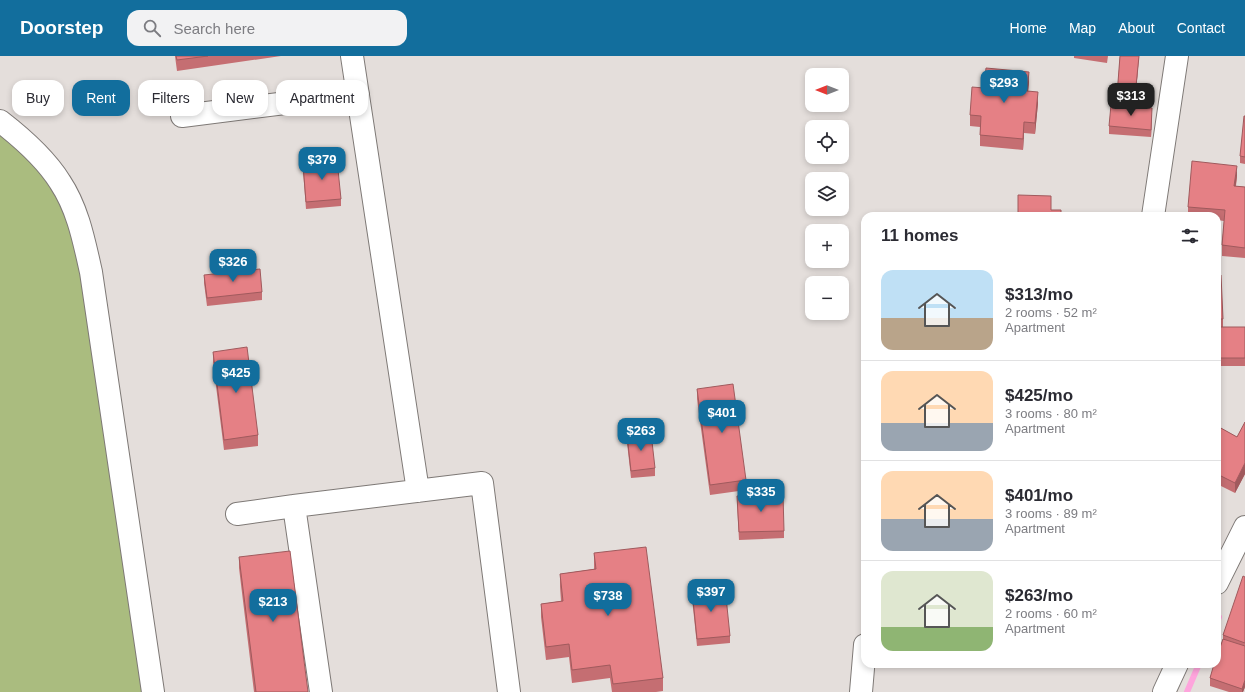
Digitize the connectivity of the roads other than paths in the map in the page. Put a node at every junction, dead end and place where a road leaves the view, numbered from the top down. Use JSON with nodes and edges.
{"nodes":[{"id":1,"x":352,"y":56,"type":"edge"},
{"id":2,"x":1177,"y":56,"type":"edge"},
{"id":3,"x":356,"y":80,"type":"edge"},
{"id":4,"x":276,"y":104,"type":"edge"},
{"id":5,"x":204,"y":113,"type":"edge"},
{"id":6,"x":361,"y":116,"type":"edge"},
{"id":7,"x":0,"y":121,"type":"edge"},
{"id":8,"x":1154,"y":212,"type":"edge"},
{"id":9,"x":418,"y":491,"type":"junction"},
{"id":10,"x":294,"y":506,"type":"junction"},
{"id":11,"x":237,"y":514,"type":"dead end"},
{"id":12,"x":1245,"y":528,"type":"edge"},
{"id":13,"x":1221,"y":576,"type":"edge"},
{"id":14,"x":863,"y":668,"type":"edge"},
{"id":15,"x":1175,"y":668,"type":"edge"},
{"id":16,"x":153,"y":692,"type":"edge"},
{"id":17,"x":321,"y":692,"type":"edge"},
{"id":18,"x":508,"y":692,"type":"edge"},
{"id":19,"x":861,"y":692,"type":"edge"},
{"id":20,"x":1164,"y":692,"type":"edge"}],
"edges":[{"from":1,"to":3,"type":"street"},
{"from":2,"to":8,"type":"street"},
{"from":4,"to":5,"type":"street"},
{"from":6,"to":9,"type":"street"},
{"from":7,"to":16,"type":"street"},
{"from":9,"to":10,"type":"street"},
{"from":9,"to":18,"type":"street"},
{"from":10,"to":11,"type":"street"},
{"from":10,"to":17,"type":"street"},
{"from":12,"to":13,"type":"street"},
{"from":14,"to":19,"type":"street"},
{"from":15,"to":20,"type":"street"}]}
